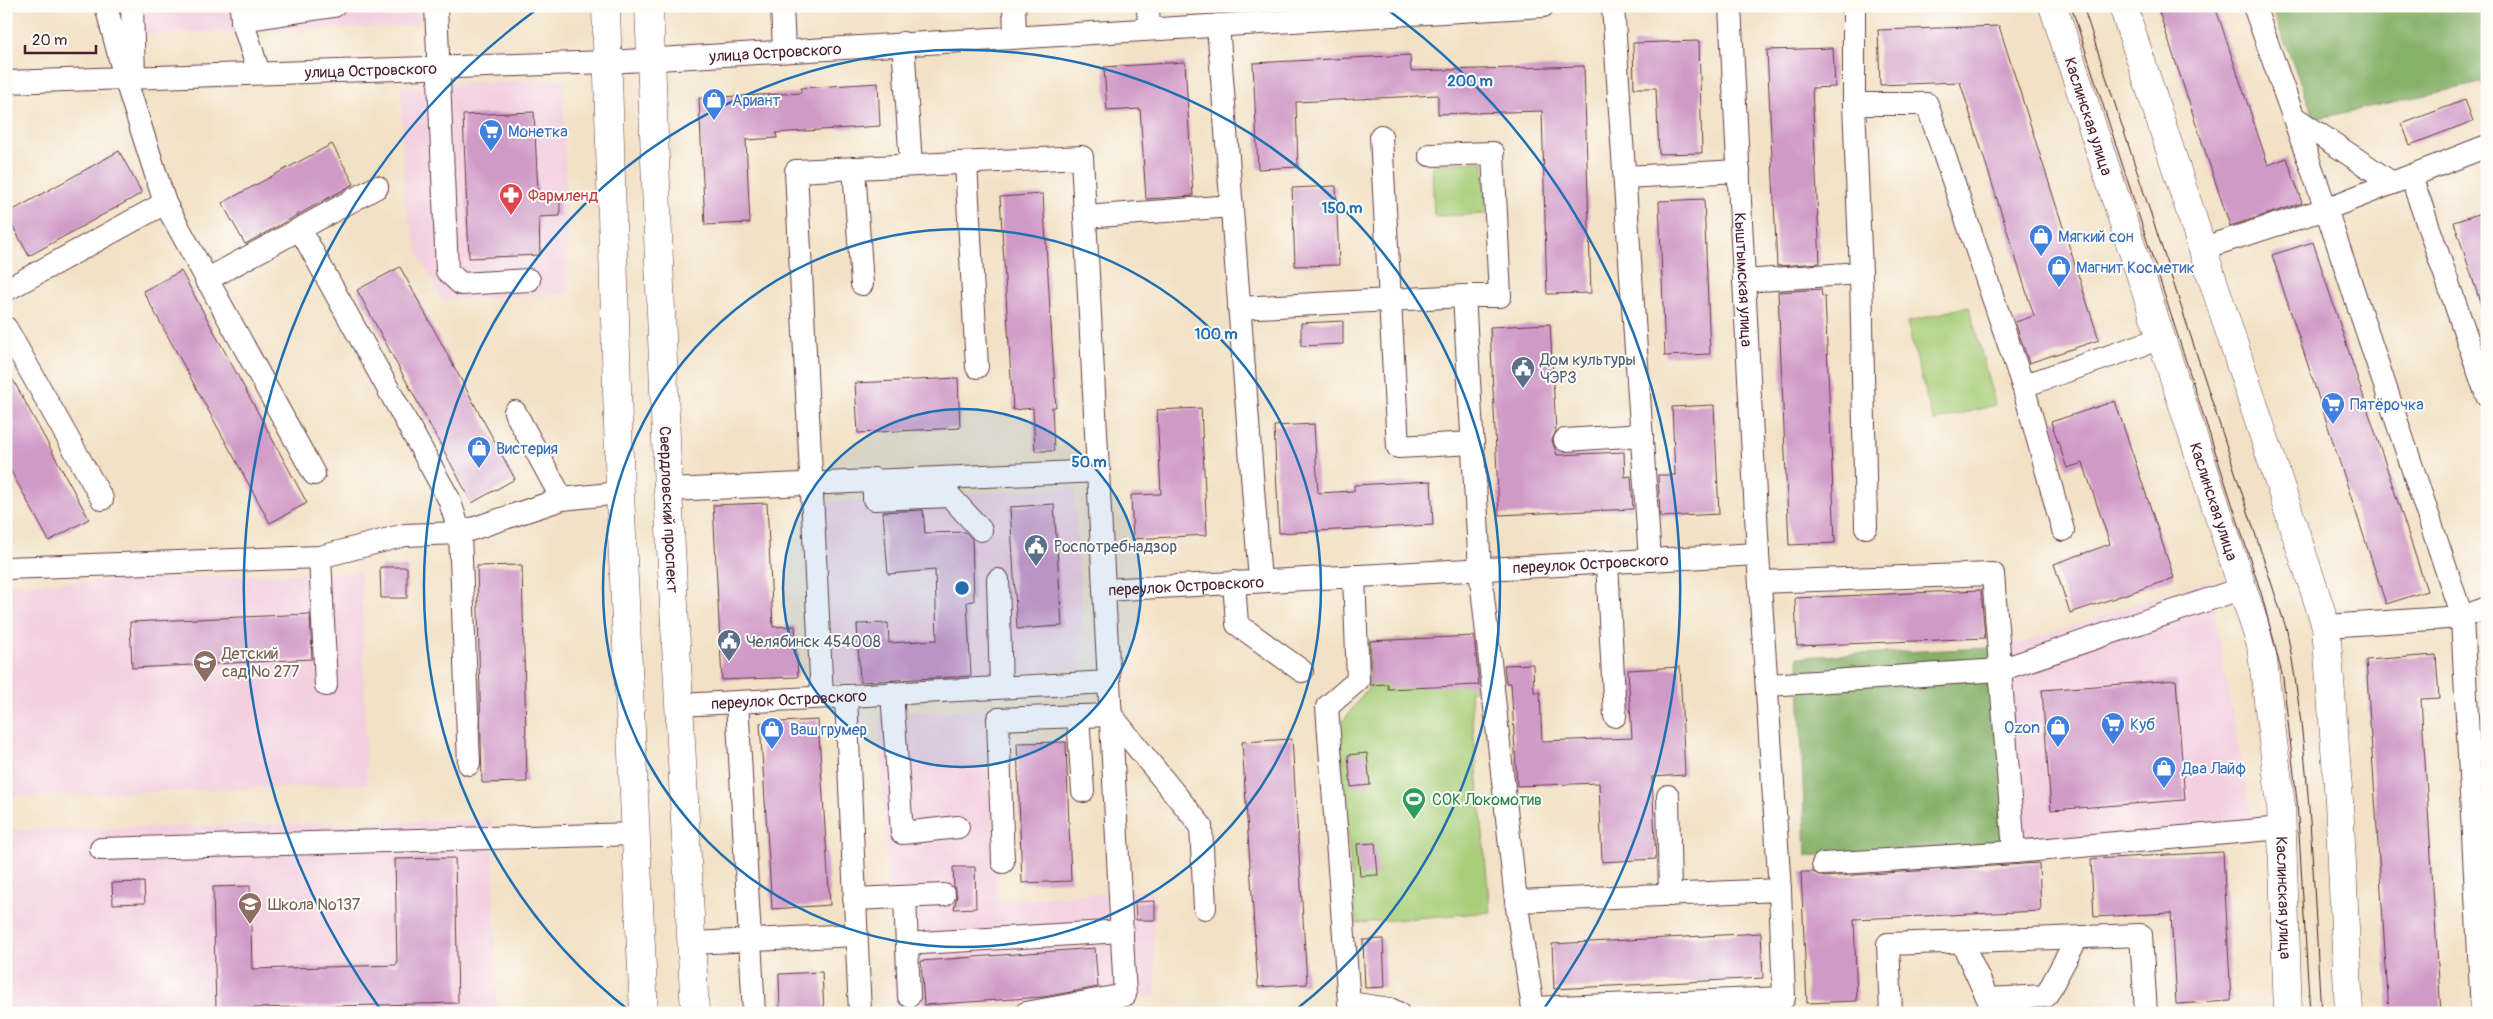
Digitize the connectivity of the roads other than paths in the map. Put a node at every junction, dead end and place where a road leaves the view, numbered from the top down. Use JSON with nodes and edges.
{"nodes":[{"id":1,"x":106,"y":6,"type":"edge"},
{"id":2,"x":132,"y":6,"type":"edge"},
{"id":3,"x":334,"y":6,"type":"edge"},
{"id":4,"x":436,"y":6,"type":"edge"},
{"id":5,"x":606,"y":6,"type":"edge"},
{"id":6,"x":649,"y":6,"type":"edge"},
{"id":7,"x":782,"y":6,"type":"edge"},
{"id":8,"x":1014,"y":6,"type":"edge"},
{"id":9,"x":1148,"y":6,"type":"edge"},
{"id":10,"x":1543,"y":6,"type":"edge"},
{"id":11,"x":1613,"y":6,"type":"edge"},
{"id":12,"x":1730,"y":6,"type":"edge"},
{"id":13,"x":1854,"y":6,"type":"edge"},
{"id":14,"x":2053,"y":6,"type":"edge"},
{"id":15,"x":2123,"y":6,"type":"edge"},
{"id":16,"x":2254,"y":6,"type":"edge"},
{"id":17,"x":1458,"y":9,"type":"edge"},
{"id":18,"x":242,"y":13,"type":"edge"},
{"id":19,"x":1218,"y":25,"type":"junction"},
{"id":20,"x":1149,"y":29,"type":"junction"},
{"id":21,"x":1015,"y":37,"type":"junction"},
{"id":22,"x":903,"y":43,"type":"junction"},
{"id":23,"x":784,"y":50,"type":"junction"},
{"id":24,"x":651,"y":60,"type":"junction"},
{"id":25,"x":609,"y":62,"type":"junction"},
{"id":26,"x":438,"y":66,"type":"junction"},
{"id":27,"x":259,"y":73,"type":"junction"},
{"id":28,"x":129,"y":77,"type":"junction"},
{"id":29,"x":6,"y":82,"type":"edge"},
{"id":30,"x":1854,"y":104,"type":"junction"},
{"id":31,"x":2295,"y":118,"type":"junction"},
{"id":32,"x":1381,"y":136,"type":"dead end"},
{"id":33,"x":2487,"y":146,"type":"edge"},
{"id":34,"x":1430,"y":155,"type":"dead end"},
{"id":35,"x":966,"y":163,"type":"junction"},
{"id":36,"x":911,"y":166,"type":"junction"},
{"id":37,"x":854,"y":168,"type":"junction"},
{"id":38,"x":1739,"y":172,"type":"junction"},
{"id":39,"x":1625,"y":177,"type":"junction"},
{"id":40,"x":2401,"y":180,"type":"junction"},
{"id":41,"x":377,"y":188,"type":"dead end"},
{"id":42,"x":164,"y":203,"type":"junction"},
{"id":43,"x":1232,"y":206,"type":"junction"},
{"id":44,"x":2326,"y":209,"type":"junction"},
{"id":45,"x":1085,"y":217,"type":"junction"},
{"id":46,"x":300,"y":229,"type":"junction"},
{"id":47,"x":2202,"y":248,"type":"junction"},
{"id":48,"x":1861,"y":273,"type":"junction"},
{"id":49,"x":206,"y":280,"type":"junction"},
{"id":50,"x":529,"y":280,"type":"dead end"},
{"id":51,"x":1744,"y":280,"type":"junction"},
{"id":52,"x":862,"y":284,"type":"dead end"},
{"id":53,"x":6,"y":290,"type":"edge"},
{"id":54,"x":1464,"y":296,"type":"junction"},
{"id":55,"x":1390,"y":300,"type":"junction"},
{"id":56,"x":1239,"y":308,"type":"junction"},
{"id":57,"x":6,"y":328,"type":"edge"},
{"id":58,"x":2162,"y":338,"type":"junction"},
{"id":59,"x":977,"y":367,"type":"dead end"},
{"id":60,"x":2023,"y":386,"type":"junction"},
{"id":61,"x":2487,"y":396,"type":"edge"},
{"id":62,"x":515,"y":412,"type":"dead end"},
{"id":63,"x":1642,"y":436,"type":"junction"},
{"id":64,"x":1565,"y":440,"type":"dead end"},
{"id":65,"x":1473,"y":443,"type":"junction"},
{"id":66,"x":1099,"y":471,"type":"junction"},
{"id":67,"x":314,"y":474,"type":"dead end"},
{"id":68,"x":874,"y":479,"type":"junction"},
{"id":69,"x":812,"y":482,"type":"junction"},
{"id":70,"x":668,"y":490,"type":"junction"},
{"id":71,"x":620,"y":493,"type":"junction"},
{"id":72,"x":102,"y":499,"type":"dead end"},
{"id":73,"x":562,"y":499,"type":"junction"},
{"id":74,"x":1866,"y":526,"type":"dead end"},
{"id":75,"x":981,"y":530,"type":"dead end"},
{"id":76,"x":2063,"y":530,"type":"dead end"},
{"id":77,"x":460,"y":533,"type":"junction"},
{"id":78,"x":1758,"y":554,"type":"junction"},
{"id":79,"x":320,"y":557,"type":"junction"},
{"id":80,"x":1650,"y":560,"type":"junction"},
{"id":81,"x":1607,"y":562,"type":"junction"},
{"id":82,"x":6,"y":568,"type":"edge"},
{"id":83,"x":1480,"y":569,"type":"junction"},
{"id":84,"x":1354,"y":576,"type":"junction"},
{"id":85,"x":998,"y":580,"type":"dead end"},
{"id":86,"x":1260,"y":581,"type":"junction"},
{"id":87,"x":1234,"y":582,"type":"junction"},
{"id":88,"x":1760,"y":582,"type":"junction"},
{"id":89,"x":2243,"y":588,"type":"junction"},
{"id":90,"x":1104,"y":590,"type":"junction"},
{"id":91,"x":2487,"y":608,"type":"edge"},
{"id":92,"x":2462,"y":617,"type":"junction"},
{"id":93,"x":2326,"y":626,"type":"junction"},
{"id":94,"x":2000,"y":670,"type":"junction"},
{"id":95,"x":1302,"y":671,"type":"dead end"},
{"id":96,"x":1109,"y":682,"type":"junction"},
{"id":97,"x":326,"y":686,"type":"dead end"},
{"id":98,"x":1767,"y":686,"type":"junction"},
{"id":99,"x":1001,"y":688,"type":"junction"},
{"id":100,"x":892,"y":694,"type":"junction"},
{"id":101,"x":846,"y":696,"type":"junction"},
{"id":102,"x":822,"y":698,"type":"junction"},
{"id":103,"x":737,"y":702,"type":"junction"},
{"id":104,"x":680,"y":705,"type":"junction"},
{"id":105,"x":1111,"y":715,"type":"junction"},
{"id":106,"x":1078,"y":716,"type":"junction"},
{"id":107,"x":1615,"y":716,"type":"dead end"},
{"id":108,"x":469,"y":764,"type":"dead end"},
{"id":109,"x":1083,"y":791,"type":"dead end"},
{"id":110,"x":1668,"y":796,"type":"dead end"},
{"id":111,"x":958,"y":827,"type":"dead end"},
{"id":112,"x":2282,"y":828,"type":"junction"},
{"id":113,"x":636,"y":834,"type":"junction"},
{"id":114,"x":102,"y":849,"type":"dead end"},
{"id":115,"x":2014,"y":852,"type":"junction"},
{"id":116,"x":1003,"y":862,"type":"dead end"},
{"id":117,"x":1823,"y":864,"type":"dead end"},
{"id":118,"x":1780,"y":890,"type":"junction"},
{"id":119,"x":944,"y":895,"type":"dead end"},
{"id":120,"x":1670,"y":895,"type":"junction"},
{"id":121,"x":905,"y":897,"type":"junction"},
{"id":122,"x":854,"y":899,"type":"junction"},
{"id":123,"x":1516,"y":901,"type":"junction"},
{"id":124,"x":1205,"y":908,"type":"dead end"},
{"id":125,"x":1122,"y":931,"type":"junction"},
{"id":126,"x":856,"y":935,"type":"junction"},
{"id":127,"x":2077,"y":938,"type":"junction"},
{"id":128,"x":750,"y":940,"type":"junction"},
{"id":129,"x":1962,"y":942,"type":"junction"},
{"id":130,"x":692,"y":943,"type":"junction"},
{"id":131,"x":920,"y":943,"type":"dead end"},
{"id":132,"x":2483,"y":952,"type":"edge"},
{"id":133,"x":909,"y":996,"type":"dead end"},
{"id":134,"x":644,"y":1013,"type":"edge"},
{"id":135,"x":695,"y":1013,"type":"edge"},
{"id":136,"x":754,"y":1013,"type":"edge"},
{"id":137,"x":860,"y":1013,"type":"edge"},
{"id":138,"x":1026,"y":1013,"type":"edge"},
{"id":139,"x":1398,"y":1013,"type":"edge"},
{"id":140,"x":1891,"y":1013,"type":"edge"},
{"id":141,"x":2146,"y":1013,"type":"edge"},
{"id":142,"x":2288,"y":1013,"type":"edge"},
{"id":143,"x":2349,"y":1013,"type":"edge"},
{"id":144,"x":2482,"y":1013,"type":"edge"}],
"edges":[{"from":1,"to":28,"type":"street"},
{"from":2,"to":28,"type":"street"},
{"from":3,"to":18,"type":"street"},
{"from":4,"to":26,"type":"street"},
{"from":5,"to":25,"type":"main road"},
{"from":6,"to":24,"type":"main road","name":"Свердловский проспект"},
{"from":7,"to":23,"type":"street"},
{"from":8,"to":21,"type":"street"},
{"from":9,"to":20,"type":"street"},
{"from":10,"to":17,"type":"street","name":"улица Островского"},
{"from":11,"to":39,"type":"street"},
{"from":12,"to":38,"type":"street","name":"Кыштымская улица"},
{"from":13,"to":30,"type":"street"},
{"from":14,"to":58,"type":"main road","name":"Каслинская улица"},
{"from":15,"to":47,"type":"main road"},
{"from":16,"to":31,"type":"street"},
{"from":17,"to":19,"type":"street","name":"улица Островского"},
{"from":18,"to":27,"type":"street"},
{"from":19,"to":20,"type":"street","name":"улица Островского"},
{"from":19,"to":43,"type":"street"},
{"from":20,"to":21,"type":"street","name":"улица Островского"},
{"from":21,"to":22,"type":"street","name":"улица Островского"},
{"from":22,"to":23,"type":"street","name":"улица Островского"},
{"from":22,"to":36,"type":"street"},
{"from":23,"to":24,"type":"street","name":"улица Островского"},
{"from":24,"to":25,"type":"street","name":"улица Островского"},
{"from":24,"to":70,"type":"main road","name":"Свердловский проспект"},
{"from":25,"to":26,"type":"street","name":"улица Островского"},
{"from":25,"to":71,"type":"main road"},
{"from":26,"to":27,"type":"street","name":"улица Островского"},
{"from":26,"to":50,"type":"street"},
{"from":27,"to":28,"type":"street","name":"улица Островского"},
{"from":28,"to":29,"type":"street","name":"улица Островского"},
{"from":28,"to":42,"type":"street"},
{"from":30,"to":48,"type":"street"},
{"from":30,"to":60,"type":"street"},
{"from":31,"to":40,"type":"street"},
{"from":31,"to":44,"type":"street"},
{"from":32,"to":55,"type":"street"},
{"from":33,"to":40,"type":"street"},
{"from":34,"to":54,"type":"street"},
{"from":35,"to":36,"type":"street"},
{"from":35,"to":45,"type":"street"},
{"from":35,"to":59,"type":"street"},
{"from":36,"to":37,"type":"street"},
{"from":37,"to":52,"type":"street"},
{"from":37,"to":69,"type":"street"},
{"from":38,"to":39,"type":"street"},
{"from":38,"to":51,"type":"street","name":"Кыштымская улица"},
{"from":39,"to":63,"type":"street"},
{"from":40,"to":44,"type":"street"},
{"from":40,"to":61,"type":"street"},
{"from":41,"to":46,"type":"street"},
{"from":42,"to":49,"type":"street"},
{"from":42,"to":53,"type":"street"},
{"from":43,"to":45,"type":"street"},
{"from":43,"to":56,"type":"street"},
{"from":44,"to":47,"type":"street"},
{"from":44,"to":92,"type":"street"},
{"from":45,"to":66,"type":"street"},
{"from":46,"to":49,"type":"street"},
{"from":46,"to":77,"type":"street"},
{"from":47,"to":93,"type":"main road"},
{"from":48,"to":51,"type":"street"},
{"from":48,"to":74,"type":"street"},
{"from":49,"to":67,"type":"street"},
{"from":51,"to":78,"type":"street","name":"Кыштымская улица"},
{"from":54,"to":55,"type":"street"},
{"from":54,"to":65,"type":"street"},
{"from":55,"to":56,"type":"street"},
{"from":55,"to":65,"type":"street"},
{"from":56,"to":86,"type":"street"},
{"from":57,"to":72,"type":"street"},
{"from":58,"to":60,"type":"street"},
{"from":58,"to":89,"type":"main road","name":"Каслинская улица"},
{"from":60,"to":76,"type":"street"},
{"from":62,"to":73,"type":"street"},
{"from":63,"to":64,"type":"street"},
{"from":63,"to":80,"type":"street"},
{"from":65,"to":83,"type":"street"},
{"from":66,"to":68,"type":"street"},
{"from":66,"to":90,"type":"street"},
{"from":68,"to":69,"type":"street"},
{"from":68,"to":75,"type":"street"},
{"from":69,"to":70,"type":"street"},
{"from":69,"to":102,"type":"street"},
{"from":70,"to":104,"type":"main road","name":"Свердловский проспект"},
{"from":71,"to":73,"type":"street"},
{"from":71,"to":113,"type":"main road"},
{"from":73,"to":77,"type":"street"},
{"from":77,"to":79,"type":"street"},
{"from":77,"to":108,"type":"street"},
{"from":78,"to":80,"type":"street","name":"переулок Островского"},
{"from":78,"to":88,"type":"street","name":"Кыштымская улица"},
{"from":79,"to":82,"type":"street"},
{"from":79,"to":97,"type":"street"},
{"from":80,"to":81,"type":"street","name":"переулок Островского"},
{"from":81,"to":83,"type":"street","name":"переулок Островского"},
{"from":81,"to":107,"type":"street"},
{"from":83,"to":84,"type":"street","name":"переулок Островского"},
{"from":83,"to":123,"type":"street"},
{"from":84,"to":86,"type":"street","name":"переулок Островского"},
{"from":84,"to":139,"type":"street"},
{"from":85,"to":99,"type":"street"},
{"from":86,"to":87,"type":"street","name":"переулок Островского"},
{"from":87,"to":90,"type":"street","name":"переулок Островского"},
{"from":87,"to":95,"type":"street"},
{"from":88,"to":94,"type":"street"},
{"from":88,"to":98,"type":"street","name":"Кыштымская улица"},
{"from":89,"to":94,"type":"street"},
{"from":89,"to":112,"type":"main road","name":"Каслинская улица"},
{"from":90,"to":96,"type":"street","name":"переулок Островского"},
{"from":91,"to":92,"type":"street"},
{"from":92,"to":93,"type":"street"},
{"from":92,"to":132,"type":"street"},
{"from":93,"to":143,"type":"main road"},
{"from":94,"to":98,"type":"street"},
{"from":94,"to":115,"type":"street"},
{"from":96,"to":99,"type":"street","name":"переулок Островского"},
{"from":96,"to":105,"type":"street"},
{"from":98,"to":118,"type":"street","name":"Кыштымская улица"},
{"from":99,"to":100,"type":"street","name":"переулок Островского"},
{"from":100,"to":101,"type":"street","name":"переулок Островского"},
{"from":100,"to":111,"type":"street"},
{"from":101,"to":102,"type":"street","name":"переулок Островского"},
{"from":101,"to":122,"type":"street"},
{"from":102,"to":103,"type":"street","name":"переулок Островского"},
{"from":103,"to":104,"type":"street","name":"переулок Островского"},
{"from":103,"to":128,"type":"street"},
{"from":104,"to":130,"type":"main road","name":"Свердловский проспект"},
{"from":105,"to":106,"type":"street"},
{"from":105,"to":124,"type":"street"},
{"from":105,"to":125,"type":"street"},
{"from":106,"to":109,"type":"street"},
{"from":106,"to":116,"type":"street"},
{"from":110,"to":120,"type":"street"},
{"from":112,"to":115,"type":"street"},
{"from":112,"to":142,"type":"main road","name":"Каслинская улица"},
{"from":113,"to":114,"type":"street"},
{"from":113,"to":134,"type":"main road"},
{"from":115,"to":117,"type":"street"},
{"from":118,"to":120,"type":"street"},
{"from":118,"to":123,"type":"street","name":"Кыштымская улица"},
{"from":119,"to":121,"type":"street"},
{"from":120,"to":123,"type":"street"},
{"from":121,"to":122,"type":"street"},
{"from":121,"to":133,"type":"street"},
{"from":122,"to":126,"type":"street"},
{"from":125,"to":131,"type":"street"},
{"from":125,"to":138,"type":"street"},
{"from":126,"to":128,"type":"street"},
{"from":126,"to":137,"type":"street"},
{"from":127,"to":129,"type":"street"},
{"from":127,"to":129,"type":"street"},
{"from":127,"to":141,"type":"street"},
{"from":128,"to":130,"type":"street"},
{"from":128,"to":136,"type":"street"},
{"from":129,"to":140,"type":"street"},
{"from":130,"to":135,"type":"main road","name":"Свердловский проспект"},
{"from":132,"to":144,"type":"street"}]}
